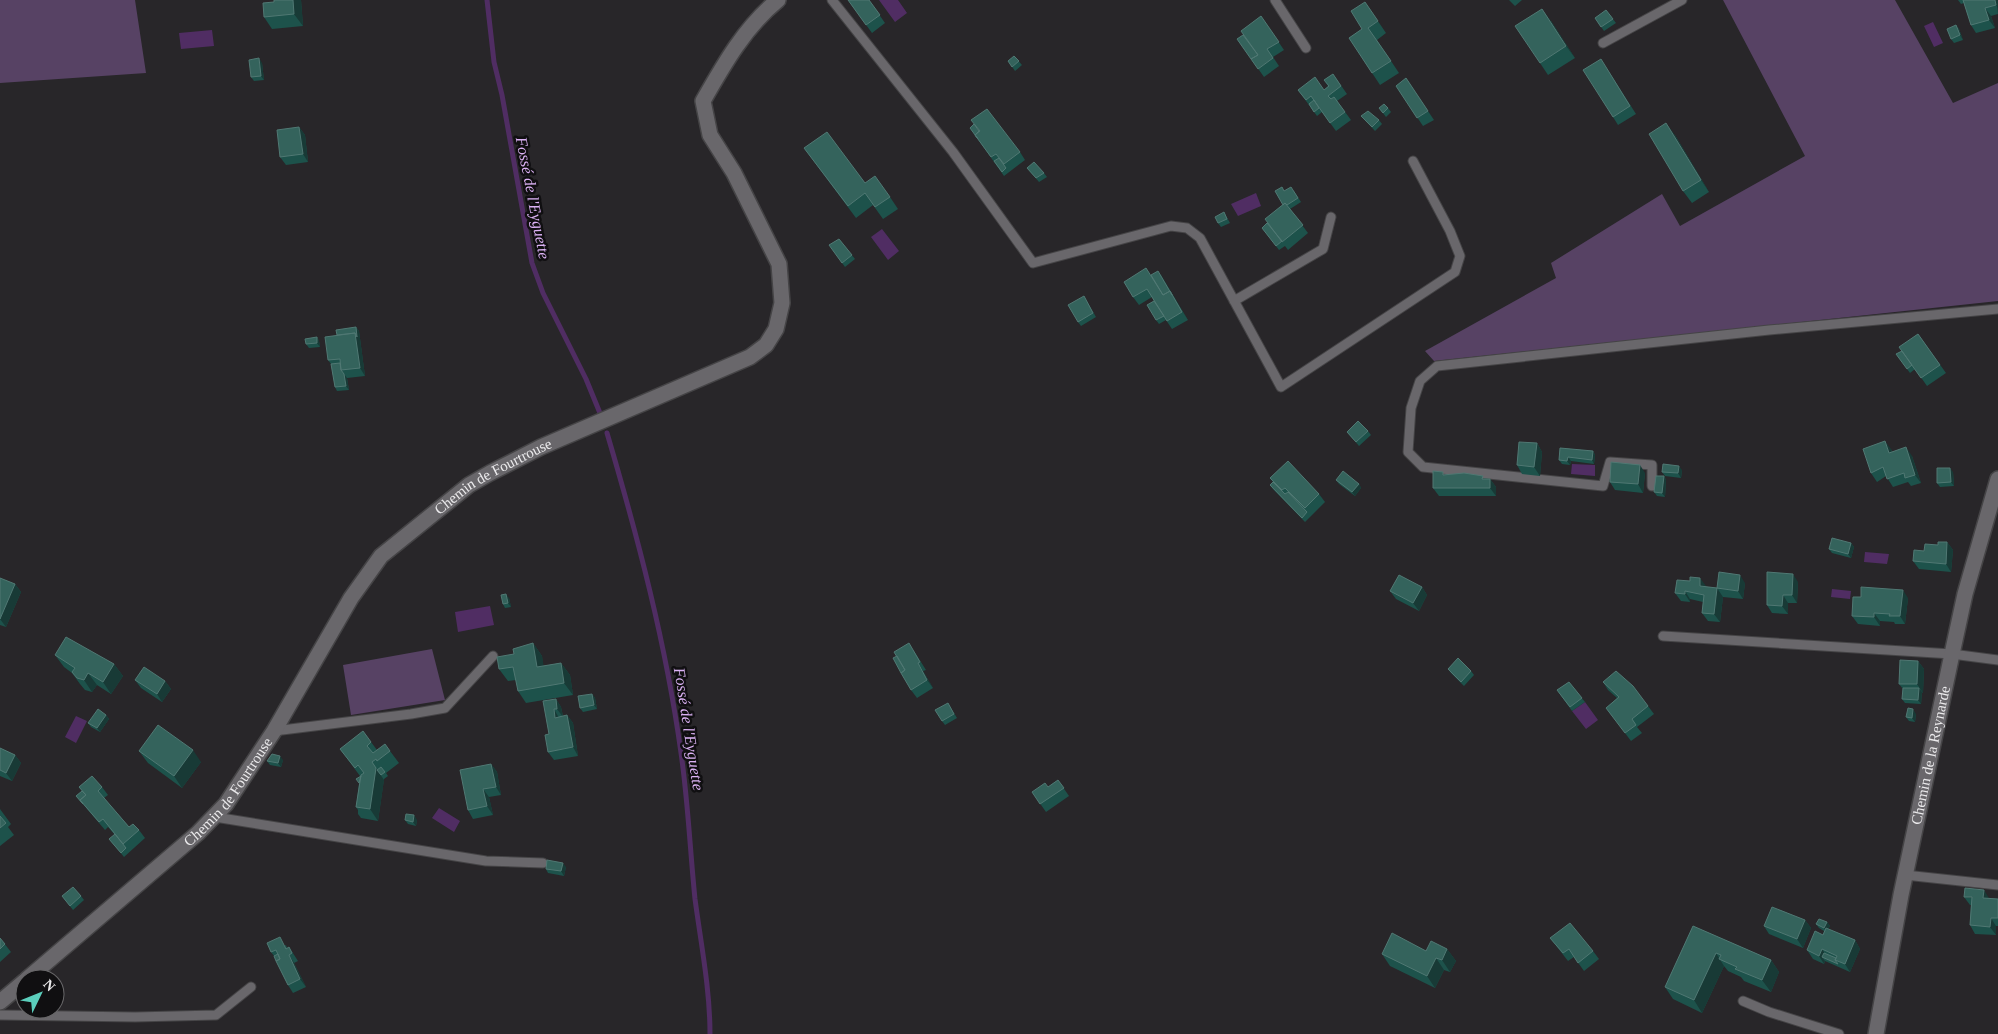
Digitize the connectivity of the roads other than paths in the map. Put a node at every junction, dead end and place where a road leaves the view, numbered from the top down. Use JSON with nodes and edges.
{"nodes":[{"id":1,"x":778,"y":0,"type":"edge"},
{"id":2,"x":832,"y":0,"type":"edge"},
{"id":3,"x":1275,"y":0,"type":"edge"},
{"id":4,"x":1682,"y":0,"type":"edge"},
{"id":5,"x":1603,"y":43,"type":"dead end"},
{"id":6,"x":1306,"y":48,"type":"dead end"},
{"id":7,"x":1413,"y":161,"type":"dead end"},
{"id":8,"x":1331,"y":217,"type":"dead end"},
{"id":9,"x":1234,"y":301,"type":"junction"},
{"id":10,"x":1998,"y":309,"type":"edge"},
{"id":11,"x":1998,"y":479,"type":"edge"},
{"id":12,"x":1652,"y":486,"type":"dead end"},
{"id":13,"x":1663,"y":636,"type":"dead end"},
{"id":14,"x":1952,"y":654,"type":"junction"},
{"id":15,"x":493,"y":656,"type":"dead end"},
{"id":16,"x":1998,"y":660,"type":"edge"},
{"id":17,"x":274,"y":731,"type":"junction"},
{"id":18,"x":215,"y":818,"type":"junction"},
{"id":19,"x":542,"y":863,"type":"dead end"},
{"id":20,"x":1905,"y":874,"type":"junction"},
{"id":21,"x":1998,"y":885,"type":"edge"},
{"id":22,"x":39,"y":969,"type":"edge"},
{"id":23,"x":251,"y":987,"type":"dead end"},
{"id":24,"x":15,"y":989,"type":"edge"},
{"id":25,"x":1743,"y":1001,"type":"dead end"},
{"id":26,"x":0,"y":1002,"type":"edge"},
{"id":27,"x":0,"y":1015,"type":"edge"},
{"id":28,"x":1839,"y":1034,"type":"edge"},
{"id":29,"x":1876,"y":1034,"type":"edge"}],
"edges":[{"from":1,"to":17,"type":"street","name":"Chemin de Fourtrouse"},
{"from":2,"to":9,"type":"lane"},
{"from":3,"to":6,"type":"lane"},
{"from":4,"to":5,"type":"lane"},
{"from":7,"to":9,"type":"lane"},
{"from":8,"to":9,"type":"lane"},
{"from":10,"to":12,"type":"lane"},
{"from":11,"to":14,"type":"street","name":"Chemin de la Reynarde"},
{"from":13,"to":14,"type":"lane"},
{"from":14,"to":16,"type":"lane"},
{"from":14,"to":20,"type":"street","name":"Chemin de la Reynarde"},
{"from":15,"to":17,"type":"lane"},
{"from":17,"to":18,"type":"street","name":"Chemin de Fourtrouse"},
{"from":18,"to":19,"type":"lane"},
{"from":18,"to":22,"type":"street","name":"Chemin de Fourtrouse"},
{"from":20,"to":21,"type":"lane"},
{"from":20,"to":29,"type":"street","name":"Chemin de la Reynarde"},
{"from":23,"to":27,"type":"lane"},
{"from":24,"to":26,"type":"street","name":"Chemin de Fourtrouse"},
{"from":25,"to":28,"type":"lane"}]}
